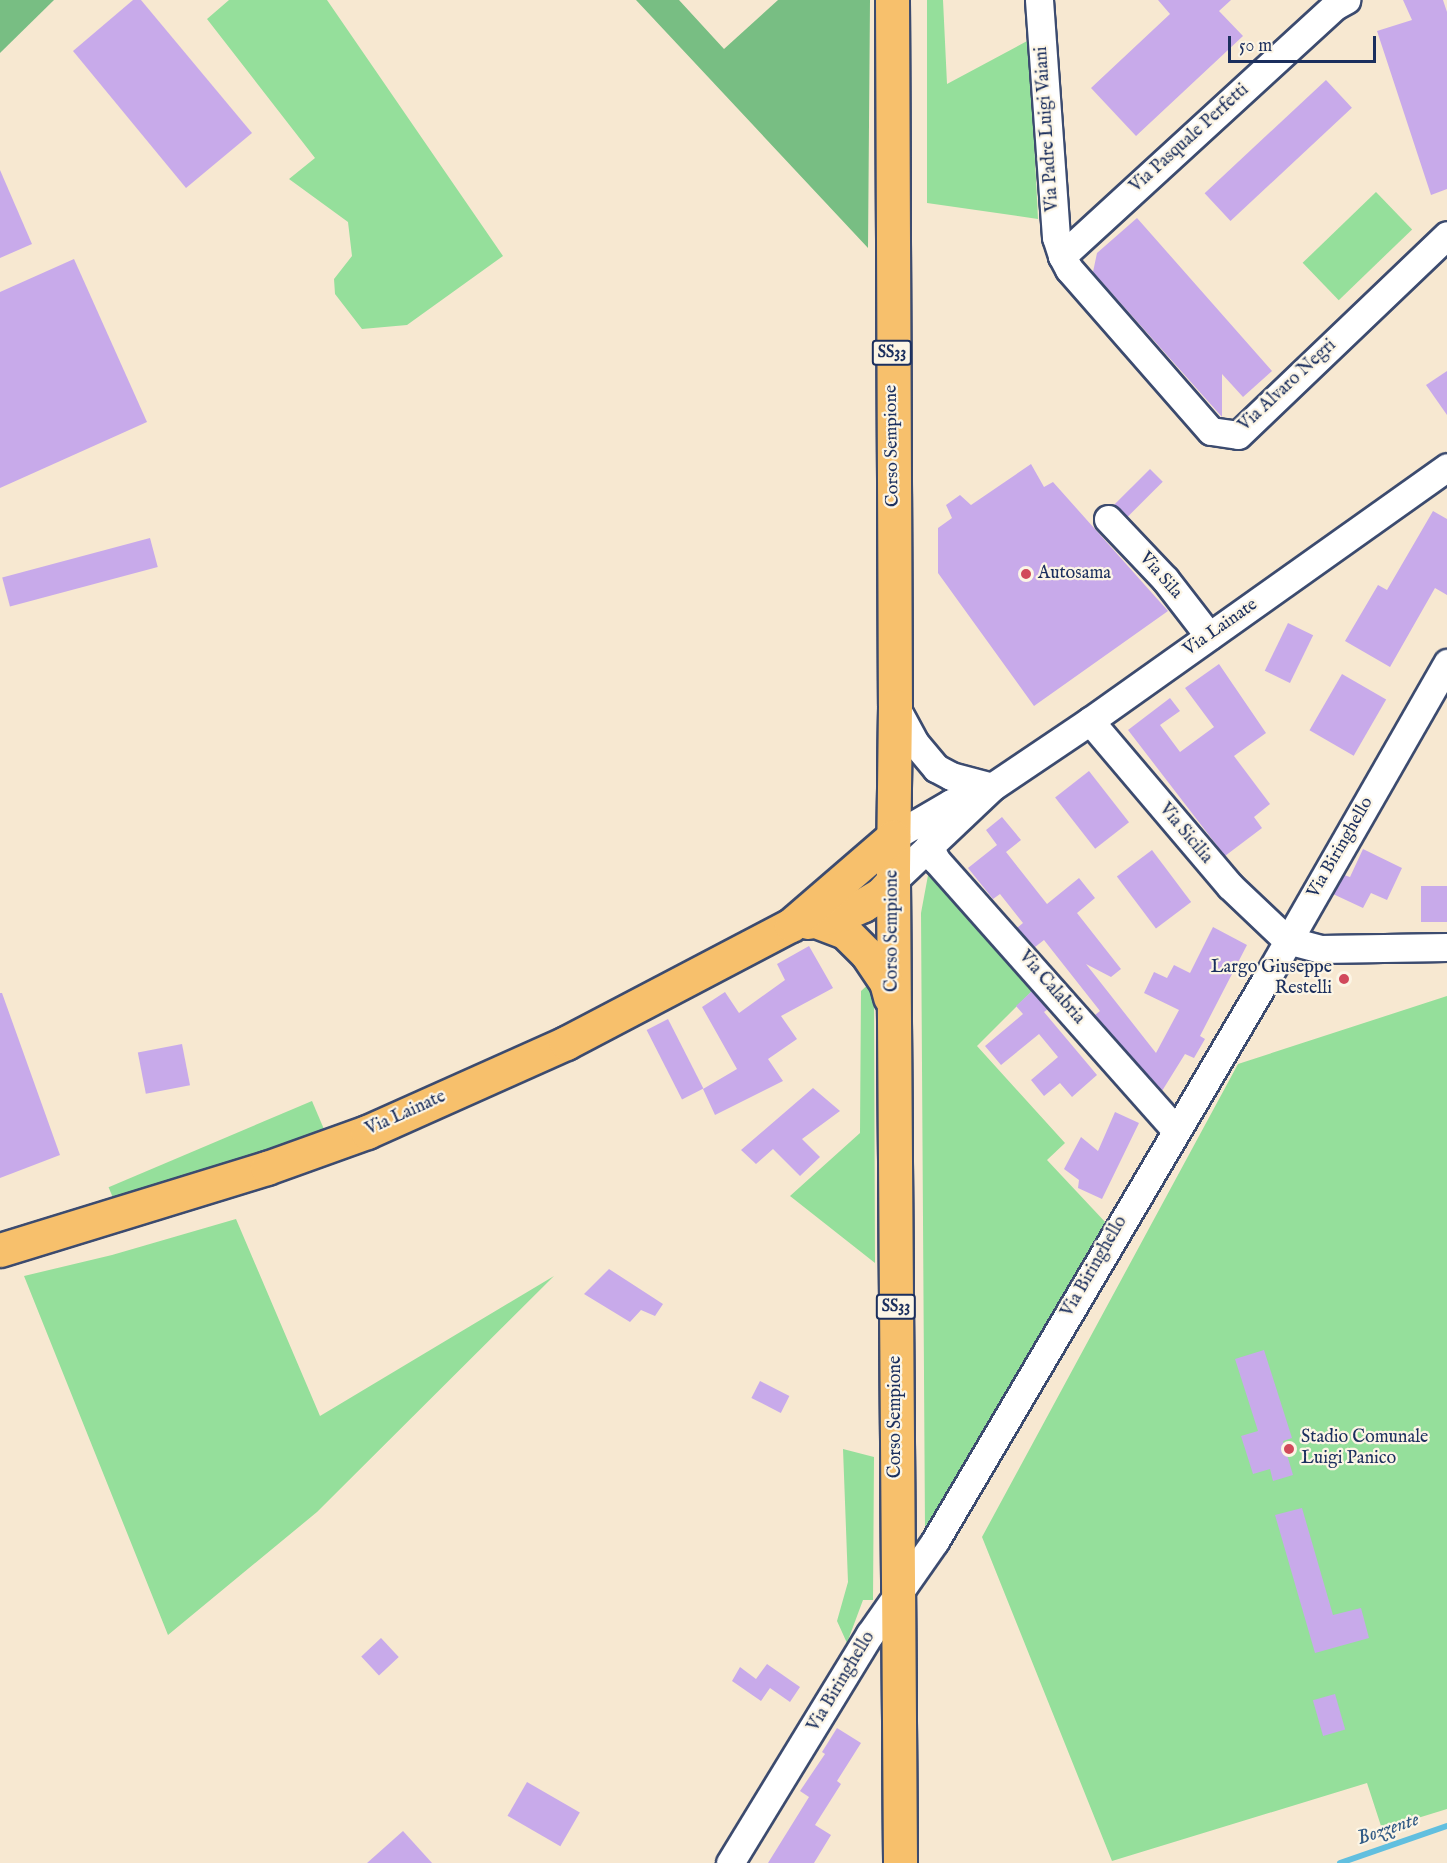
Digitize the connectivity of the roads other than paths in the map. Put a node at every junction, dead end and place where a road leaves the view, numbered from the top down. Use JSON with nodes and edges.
{"nodes":[{"id":1,"x":892,"y":0,"type":"edge"},
{"id":2,"x":1038,"y":0,"type":"edge"},
{"id":3,"x":1340,"y":3,"type":"edge"},
{"id":4,"x":1447,"y":235,"type":"edge"},
{"id":5,"x":1062,"y":256,"type":"junction"},
{"id":6,"x":1447,"y":467,"type":"edge"},
{"id":7,"x":1108,"y":519,"type":"dead end"},
{"id":8,"x":1209,"y":636,"type":"junction"},
{"id":9,"x":1447,"y":663,"type":"edge"},
{"id":10,"x":896,"y":706,"type":"junction"},
{"id":11,"x":1090,"y":721,"type":"junction"},
{"id":12,"x":992,"y":787,"type":"junction"},
{"id":13,"x":893,"y":837,"type":"junction"},
{"id":14,"x":929,"y":845,"type":"junction"},
{"id":15,"x":893,"y":881,"type":"junction"},
{"id":16,"x":804,"y":923,"type":"junction"},
{"id":17,"x":1287,"y":940,"type":"junction"},
{"id":18,"x":1447,"y":947,"type":"edge"},
{"id":19,"x":894,"y":1015,"type":"junction"},
{"id":20,"x":1176,"y":1130,"type":"junction"},
{"id":21,"x":0,"y":1250,"type":"edge"},
{"id":22,"x":897,"y":1598,"type":"junction"},
{"id":23,"x":730,"y":1863,"type":"edge"},
{"id":24,"x":900,"y":1863,"type":"edge"}],
"edges":[{"from":1,"to":10,"type":"main road","name":"Corso Sempione","number":"SS33"},
{"from":2,"to":5,"type":"street","name":"Via Padre Luigi Vaiani"},
{"from":3,"to":5,"type":"street","name":"Via Pasquale Perfetti"},
{"from":4,"to":5,"type":"street","name":"Via Alvaro Negri"},
{"from":6,"to":8,"type":"street","name":"Via Lainate"},
{"from":7,"to":8,"type":"street","name":"Via Sila"},
{"from":8,"to":11,"type":"street","name":"Via Lainate"},
{"from":9,"to":17,"type":"street","name":"Via Biringhello"},
{"from":10,"to":12,"type":"street"},
{"from":10,"to":13,"type":"main road","name":"Corso Sempione","number":"SS33"},
{"from":11,"to":12,"type":"street","name":"Via Lainate"},
{"from":11,"to":17,"type":"street","name":"Via Sicilia"},
{"from":12,"to":13,"type":"street","name":"Via Lainate"},
{"from":12,"to":14,"type":"street","name":"Via Lainate"},
{"from":13,"to":15,"type":"main road","name":"Corso Sempione","number":"SS33"},
{"from":13,"to":16,"type":"main road","name":"Via Lainate"},
{"from":14,"to":15,"type":"street","name":"Via Lainate"},
{"from":14,"to":20,"type":"street","name":"Via Calabria"},
{"from":15,"to":16,"type":"main road","name":"Via Lainate"},
{"from":15,"to":19,"type":"main road","name":"Corso Sempione","number":"SS33"},
{"from":16,"to":19,"type":"main road"},
{"from":16,"to":21,"type":"main road","name":"Via Lainate"},
{"from":17,"to":18,"type":"street"},
{"from":17,"to":20,"type":"street","name":"Via Biringhello"},
{"from":19,"to":22,"type":"main road","name":"Corso Sempione","number":"SS33"},
{"from":20,"to":22,"type":"street","name":"Via Biringhello"},
{"from":22,"to":23,"type":"street","name":"Via Biringhello"},
{"from":22,"to":24,"type":"main road","name":"Corso Sempione","number":"SS33"}]}
